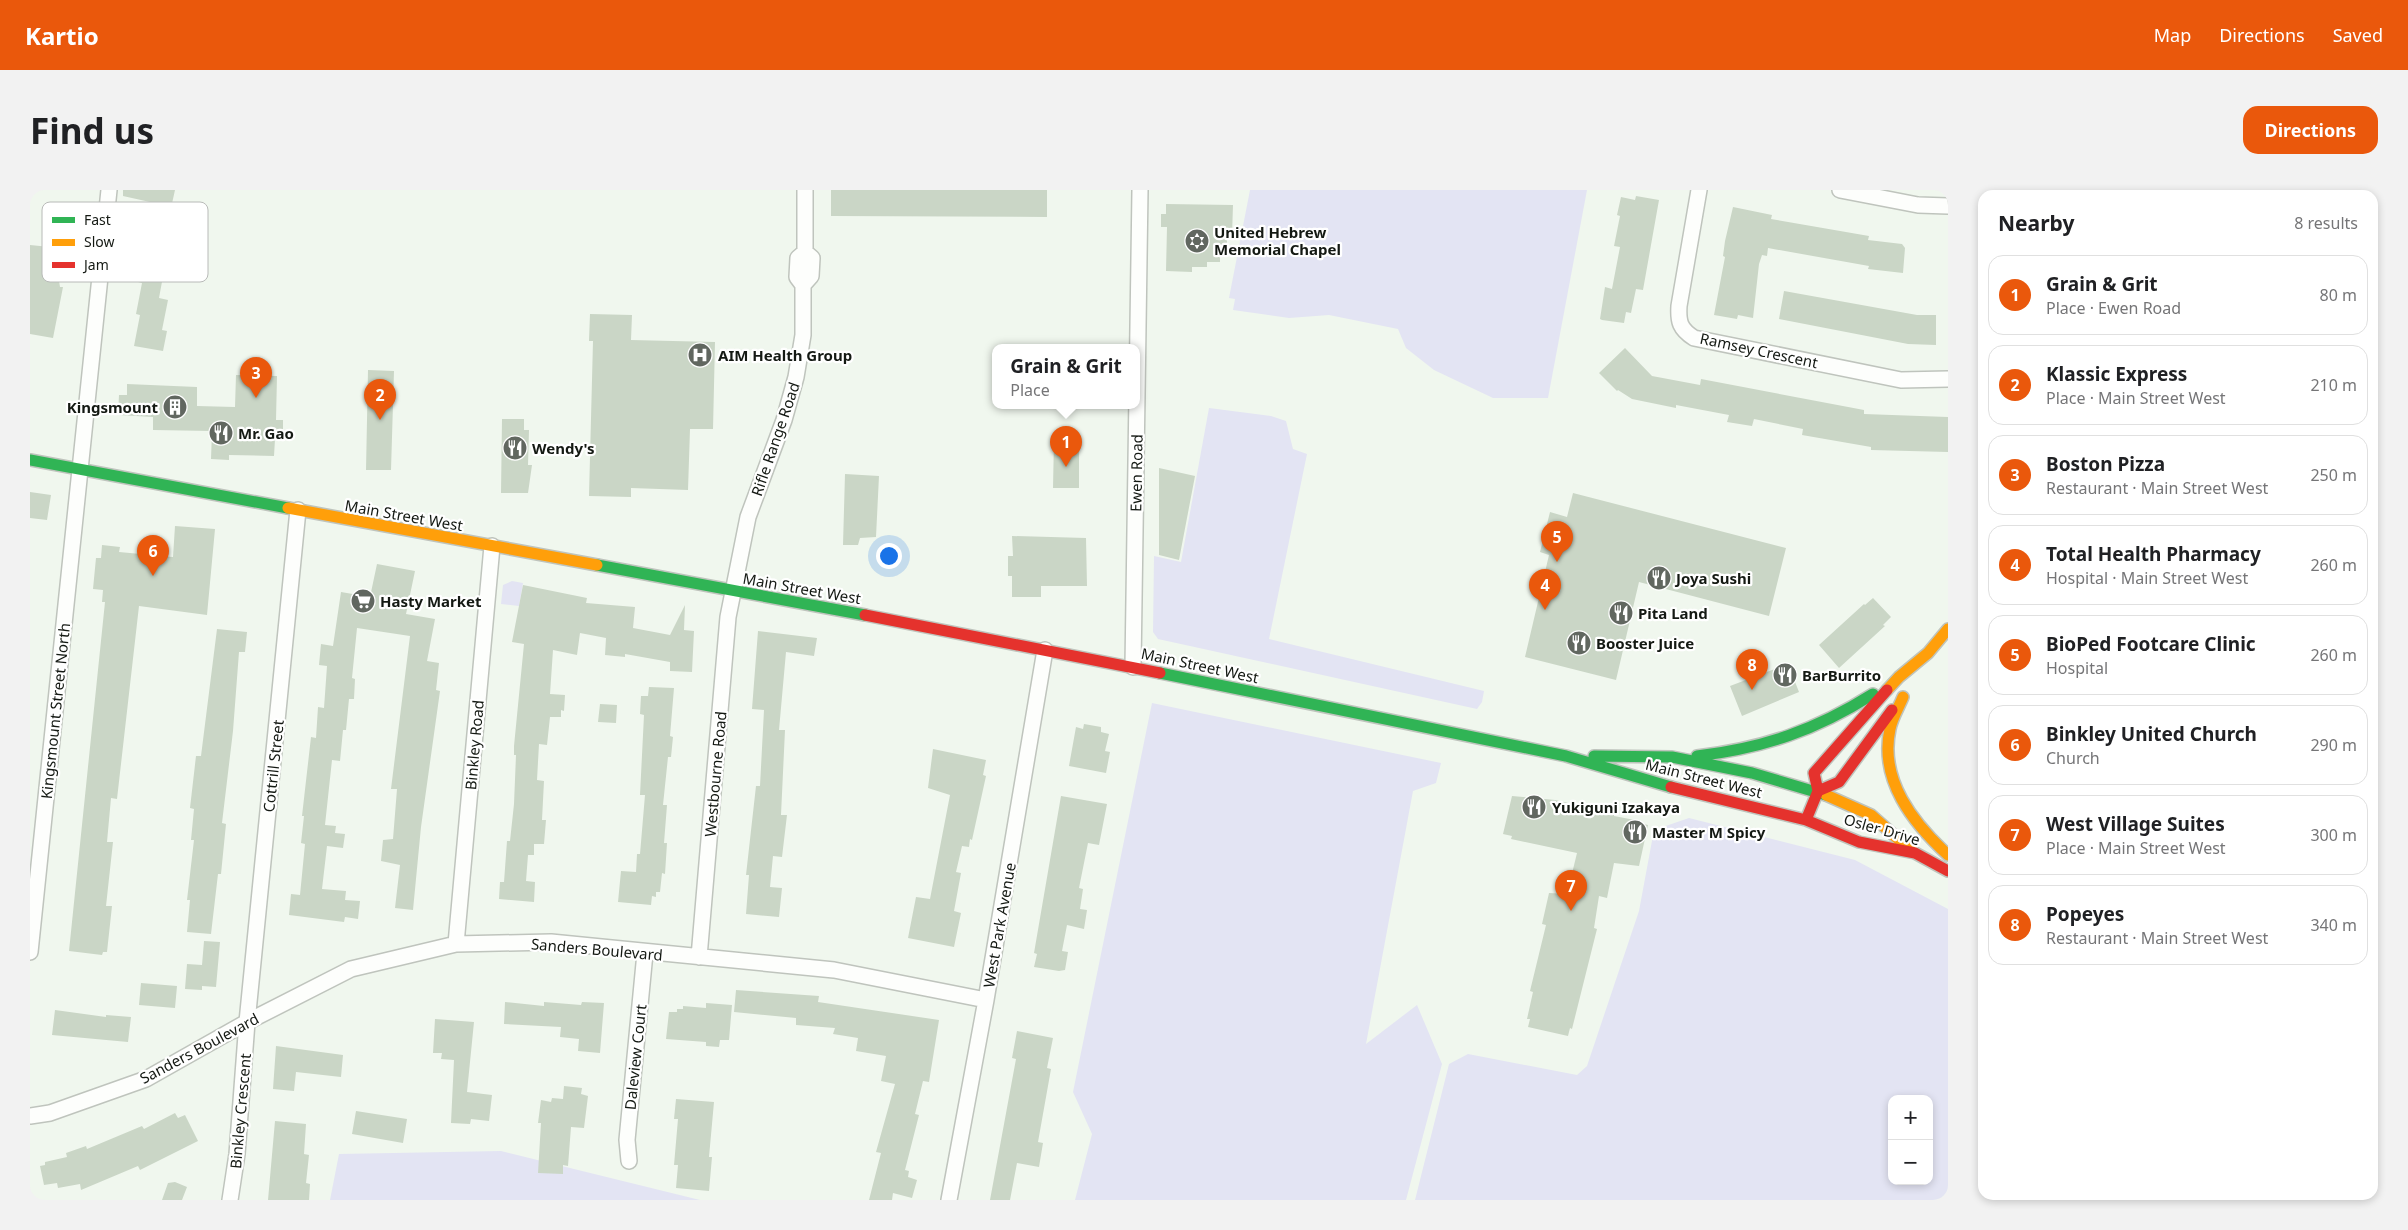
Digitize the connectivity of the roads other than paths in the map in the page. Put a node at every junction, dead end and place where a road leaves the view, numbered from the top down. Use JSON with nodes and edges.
{"nodes":[{"id":1,"x":805,"y":190,"type":"edge"},
{"id":2,"x":1140,"y":190,"type":"edge"},
{"id":3,"x":1700,"y":190,"type":"edge"},
{"id":4,"x":1840,"y":190,"type":"edge"},
{"id":5,"x":1948,"y":206,"type":"edge"},
{"id":6,"x":99,"y":282,"type":"edge"},
{"id":7,"x":1138,"y":344,"type":"edge"},
{"id":8,"x":1948,"y":379,"type":"edge"},
{"id":9,"x":1137,"y":409,"type":"edge"},
{"id":10,"x":30,"y":460,"type":"edge"},
{"id":11,"x":80,"y":469,"type":"junction"},
{"id":12,"x":298,"y":510,"type":"junction"},
{"id":13,"x":492,"y":546,"type":"junction"},
{"id":14,"x":734,"y":591,"type":"junction"},
{"id":15,"x":1948,"y":629,"type":"edge"},
{"id":16,"x":1045,"y":650,"type":"junction"},
{"id":17,"x":1928,"y":653,"type":"junction"},
{"id":18,"x":1133,"y":667,"type":"junction"},
{"id":19,"x":1898,"y":677,"type":"junction"},
{"id":20,"x":1907,"y":690,"type":"junction"},
{"id":21,"x":1566,"y":756,"type":"junction"},
{"id":22,"x":1672,"y":758,"type":"junction"},
{"id":23,"x":1818,"y":791,"type":"junction"},
{"id":24,"x":1806,"y":820,"type":"junction"},
{"id":25,"x":1915,"y":853,"type":"junction"},
{"id":26,"x":1948,"y":855,"type":"edge"},
{"id":27,"x":1948,"y":871,"type":"edge"},
{"id":28,"x":456,"y":944,"type":"junction"},
{"id":29,"x":30,"y":952,"type":"edge"},
{"id":30,"x":645,"y":953,"type":"junction"},
{"id":31,"x":699,"y":957,"type":"junction"},
{"id":32,"x":986,"y":1000,"type":"junction"},
{"id":33,"x":247,"y":1022,"type":"junction"},
{"id":34,"x":30,"y":1116,"type":"edge"},
{"id":35,"x":629,"y":1161,"type":"dead end"},
{"id":36,"x":230,"y":1200,"type":"edge"},
{"id":37,"x":949,"y":1200,"type":"edge"}],
"edges":[{"from":1,"to":14,"type":"street","name":"Rifle Range Road"},
{"from":2,"to":7,"type":"street","name":"Ewen Road"},
{"from":3,"to":8,"type":"street","name":"Ramsey Crescent"},
{"from":4,"to":5,"type":"street"},
{"from":6,"to":11,"type":"street","name":"Kingsmount Street North"},
{"from":9,"to":18,"type":"street","name":"Ewen Road"},
{"from":10,"to":11,"type":"main road","name":"Main Street West"},
{"from":11,"to":12,"type":"main road","name":"Main Street West"},
{"from":11,"to":29,"type":"street","name":"Kingsmount Street North"},
{"from":12,"to":13,"type":"main road","name":"Main Street West"},
{"from":12,"to":33,"type":"street","name":"Cottrill Street"},
{"from":13,"to":14,"type":"main road","name":"Main Street West"},
{"from":13,"to":28,"type":"street","name":"Binkley Road"},
{"from":14,"to":16,"type":"main road","name":"Main Street West"},
{"from":14,"to":31,"type":"street","name":"Westbourne Road"},
{"from":15,"to":17,"type":"main road"},
{"from":16,"to":18,"type":"main road","name":"Main Street West"},
{"from":16,"to":32,"type":"street","name":"West Park Avenue"},
{"from":17,"to":19,"type":"main road"},
{"from":17,"to":20,"type":"main road"},
{"from":18,"to":21,"type":"main road","name":"Main Street West"},
{"from":19,"to":22,"type":"main road"},
{"from":19,"to":23,"type":"main road"},
{"from":20,"to":23,"type":"main road"},
{"from":20,"to":26,"type":"main road"},
{"from":21,"to":22,"type":"main road","name":"Main Street West"},
{"from":21,"to":24,"type":"main road","name":"Main Street West"},
{"from":22,"to":23,"type":"main road","name":"Main Street West"},
{"from":23,"to":24,"type":"main road"},
{"from":23,"to":25,"type":"main road","name":"Main Street West"},
{"from":24,"to":25,"type":"main road","name":"Osler Drive"},
{"from":25,"to":27,"type":"main road","name":"Osler Drive"},
{"from":28,"to":30,"type":"street","name":"Sanders Boulevard"},
{"from":28,"to":33,"type":"street","name":"Sanders Boulevard"},
{"from":30,"to":31,"type":"street","name":"Sanders Boulevard"},
{"from":30,"to":35,"type":"street","name":"Daleview Court"},
{"from":31,"to":32,"type":"street","name":"Sanders Boulevard"},
{"from":32,"to":37,"type":"street","name":"West Park Avenue"},
{"from":33,"to":34,"type":"street","name":"Sanders Boulevard"},
{"from":33,"to":36,"type":"street","name":"Binkley Crescent"}]}
